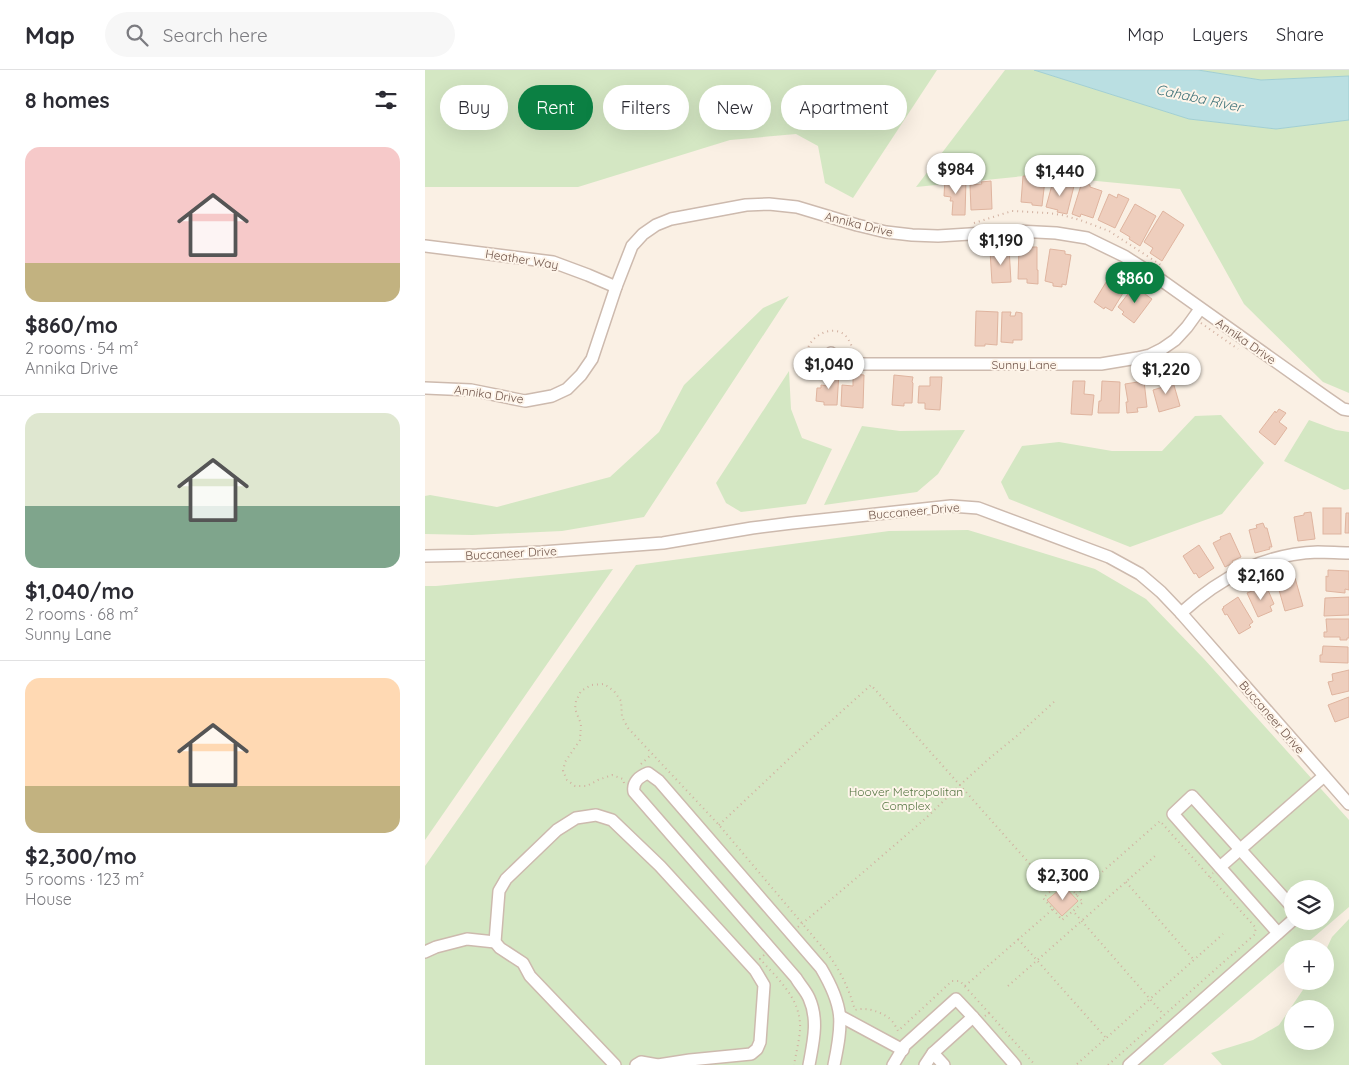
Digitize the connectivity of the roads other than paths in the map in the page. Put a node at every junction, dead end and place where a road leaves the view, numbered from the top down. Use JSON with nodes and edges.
{"nodes":[{"id":1,"x":425,"y":246,"type":"edge"},
{"id":2,"x":616,"y":287,"type":"junction"},
{"id":3,"x":1197,"y":313,"type":"junction"},
{"id":4,"x":831,"y":353,"type":"dead end"},
{"id":5,"x":425,"y":388,"type":"edge"},
{"id":6,"x":1349,"y":410,"type":"edge"},
{"id":7,"x":1349,"y":553,"type":"edge"},
{"id":8,"x":425,"y":556,"type":"edge"},
{"id":9,"x":1181,"y":613,"type":"junction"},
{"id":10,"x":1324,"y":776,"type":"junction"},
{"id":11,"x":1349,"y":804,"type":"edge"},
{"id":12,"x":1240,"y":850,"type":"junction"},
{"id":13,"x":1220,"y":867,"type":"junction"},
{"id":14,"x":1284,"y":898,"type":"edge"},
{"id":15,"x":1284,"y":928,"type":"edge"},
{"id":16,"x":1278,"y":933,"type":"junction"},
{"id":17,"x":495,"y":942,"type":"junction"},
{"id":18,"x":425,"y":952,"type":"edge"},
{"id":19,"x":840,"y":1016,"type":"junction"},
{"id":20,"x":973,"y":1017,"type":"junction"},
{"id":21,"x":903,"y":1050,"type":"junction"},
{"id":22,"x":933,"y":1053,"type":"junction"},
{"id":23,"x":615,"y":1065,"type":"edge"},
{"id":24,"x":636,"y":1065,"type":"edge"},
{"id":25,"x":809,"y":1065,"type":"edge"},
{"id":26,"x":834,"y":1065,"type":"edge"},
{"id":27,"x":893,"y":1065,"type":"edge"},
{"id":28,"x":925,"y":1065,"type":"edge"},
{"id":29,"x":944,"y":1065,"type":"edge"},
{"id":30,"x":1015,"y":1065,"type":"edge"},
{"id":31,"x":1129,"y":1065,"type":"edge"}],
"edges":[{"from":1,"to":2,"type":"street","name":"Heather Way"},
{"from":2,"to":3,"type":"street","name":"Annika Drive"},
{"from":2,"to":5,"type":"street","name":"Annika Drive"},
{"from":3,"to":4,"type":"street","name":"Sunny Lane"},
{"from":3,"to":6,"type":"street","name":"Annika Drive"},
{"from":7,"to":9,"type":"street"},
{"from":8,"to":9,"type":"street","name":"Buccaneer Drive"},
{"from":9,"to":10,"type":"street","name":"Buccaneer Drive"},
{"from":10,"to":11,"type":"street","name":"Buccaneer Drive"},
{"from":10,"to":12,"type":"street"},
{"from":12,"to":13,"type":"street"},
{"from":12,"to":13,"type":"street"},
{"from":12,"to":14,"type":"street"},
{"from":13,"to":16,"type":"street"},
{"from":15,"to":16,"type":"street"},
{"from":16,"to":31,"type":"street"},
{"from":17,"to":18,"type":"street"},
{"from":17,"to":23,"type":"street"},
{"from":17,"to":24,"type":"street"},
{"from":19,"to":21,"type":"street"},
{"from":19,"to":25,"type":"street"},
{"from":19,"to":26,"type":"street"},
{"from":20,"to":21,"type":"street"},
{"from":20,"to":22,"type":"street"},
{"from":20,"to":30,"type":"street"},
{"from":21,"to":27,"type":"street"},
{"from":22,"to":28,"type":"street"},
{"from":22,"to":29,"type":"street"}]}
